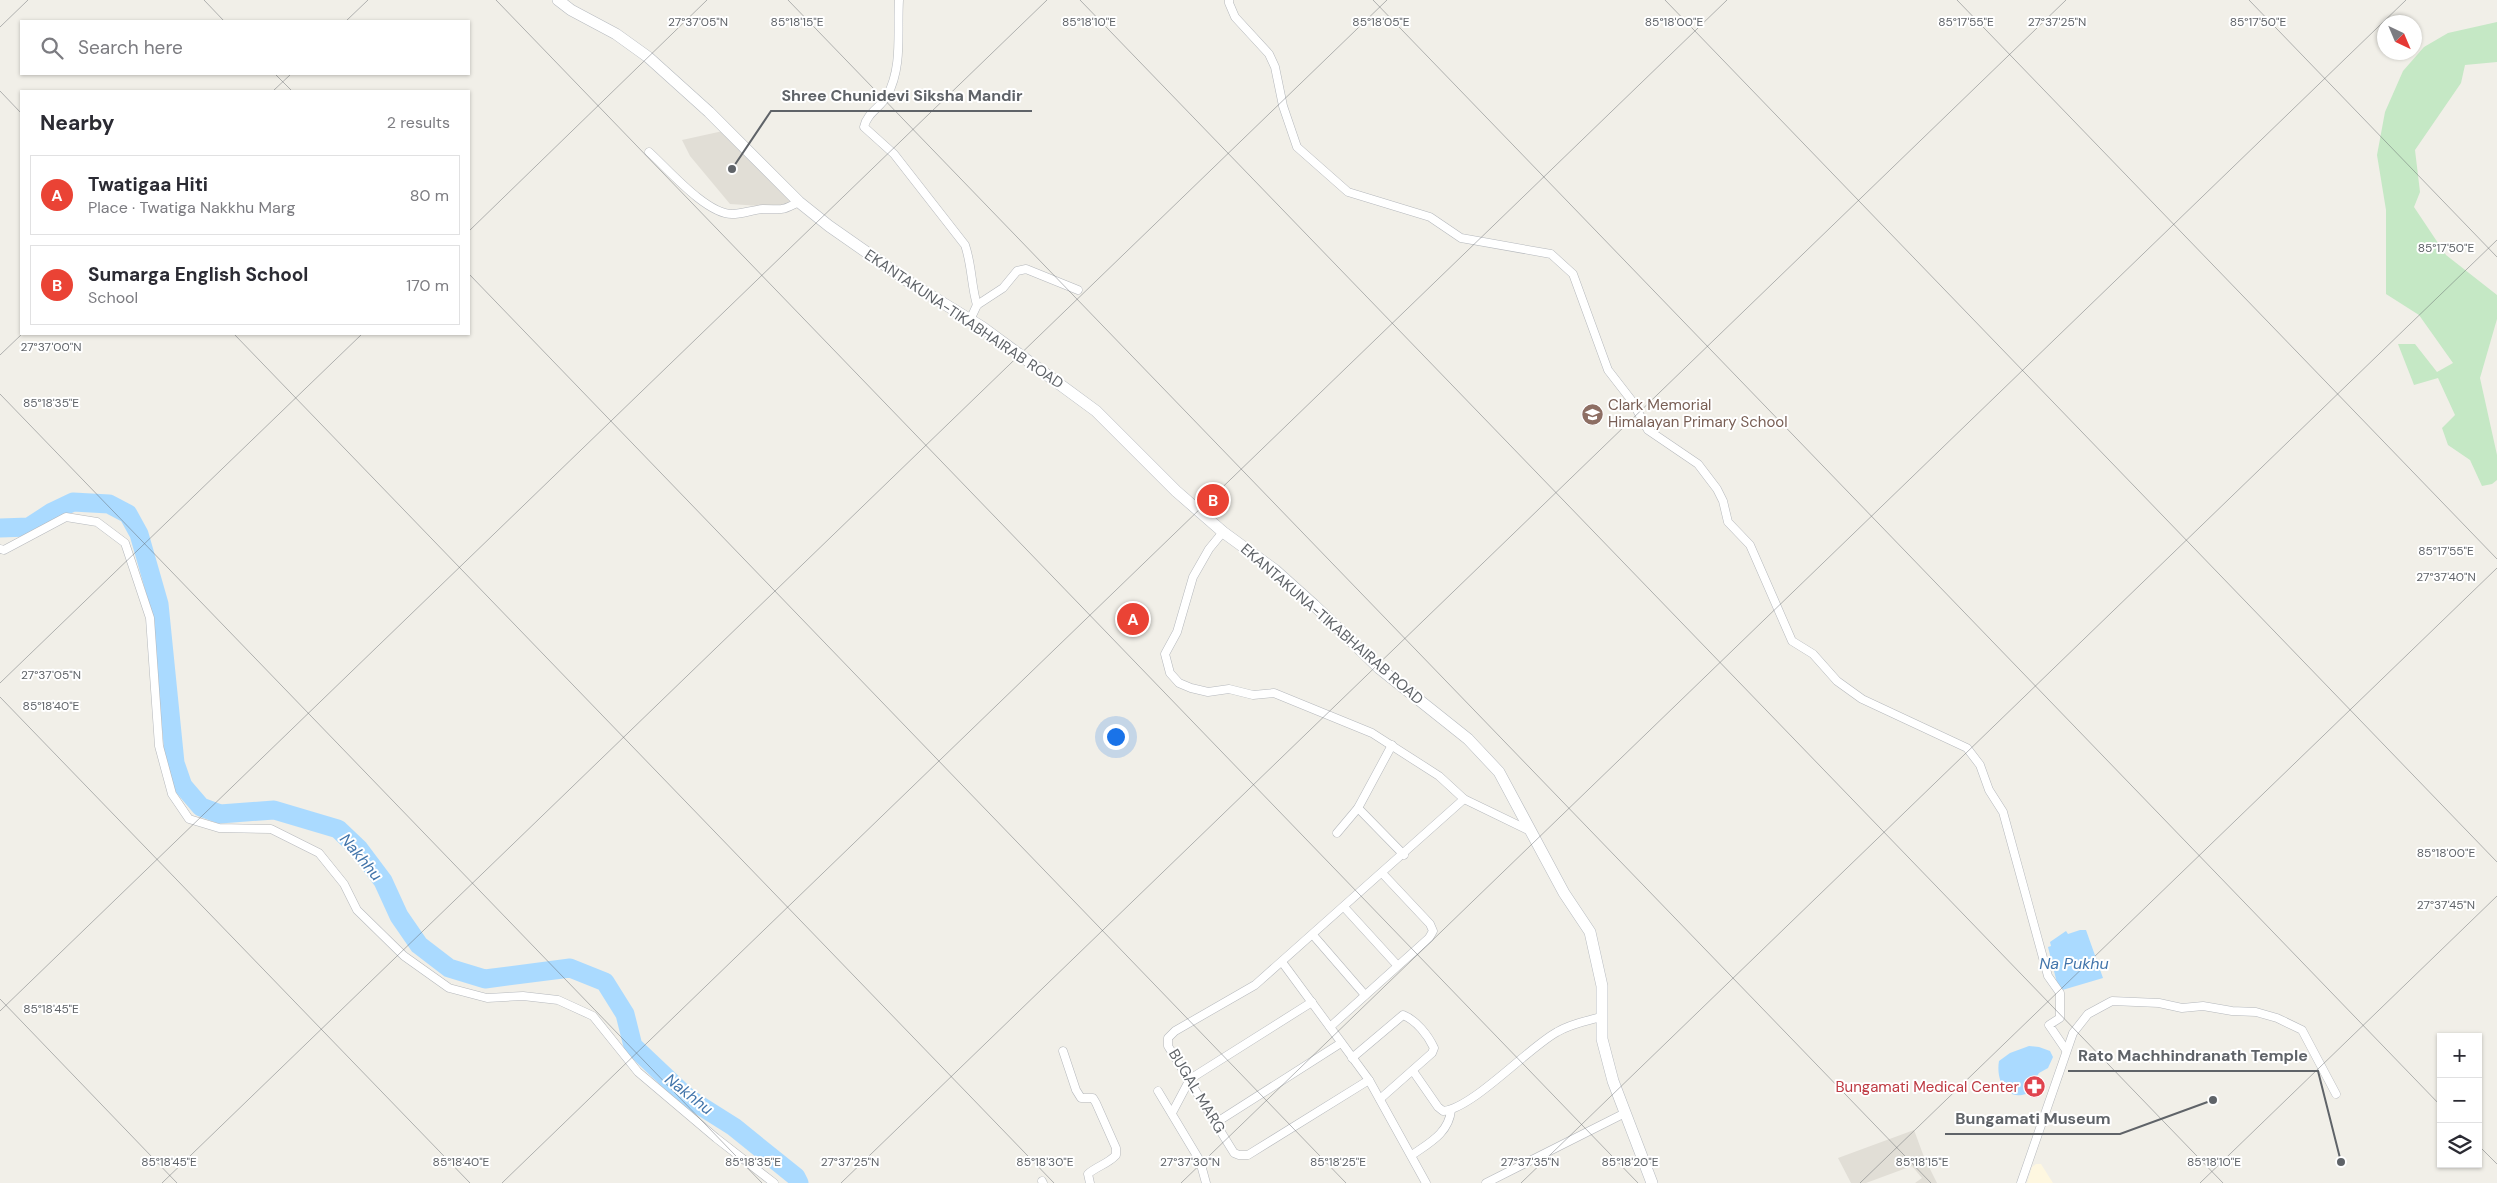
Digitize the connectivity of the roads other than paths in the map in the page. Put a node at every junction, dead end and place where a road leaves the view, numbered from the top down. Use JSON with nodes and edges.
{"nodes":[{"id":1,"x":558,"y":0,"type":"edge"},
{"id":2,"x":899,"y":0,"type":"edge"},
{"id":3,"x":1230,"y":0,"type":"edge"},
{"id":4,"x":649,"y":152,"type":"dead end"},
{"id":5,"x":799,"y":202,"type":"junction"},
{"id":6,"x":1078,"y":290,"type":"dead end"},
{"id":7,"x":977,"y":305,"type":"junction"},
{"id":8,"x":970,"y":320,"type":"junction"},
{"id":9,"x":1224,"y":532,"type":"junction"},
{"id":10,"x":0,"y":549,"type":"edge"},
{"id":11,"x":1392,"y":745,"type":"junction"},
{"id":12,"x":1464,"y":799,"type":"junction"},
{"id":13,"x":1358,"y":808,"type":"junction"},
{"id":14,"x":1530,"y":831,"type":"junction"},
{"id":15,"x":1337,"y":833,"type":"dead end"},
{"id":16,"x":1404,"y":855,"type":"junction"},
{"id":17,"x":1383,"y":874,"type":"junction"},
{"id":18,"x":1344,"y":907,"type":"junction"},
{"id":19,"x":1313,"y":935,"type":"junction"},
{"id":20,"x":1282,"y":962,"type":"junction"},
{"id":21,"x":1398,"y":965,"type":"junction"},
{"id":22,"x":1365,"y":995,"type":"junction"},
{"id":23,"x":1312,"y":1002,"type":"junction"},
{"id":24,"x":1601,"y":1017,"type":"junction"},
{"id":25,"x":1330,"y":1027,"type":"junction"},
{"id":26,"x":1340,"y":1043,"type":"junction"},
{"id":27,"x":2066,"y":1050,"type":"junction"},
{"id":28,"x":1064,"y":1051,"type":"dead end"},
{"id":29,"x":1352,"y":1058,"type":"junction"},
{"id":30,"x":1413,"y":1071,"type":"junction"},
{"id":31,"x":1190,"y":1079,"type":"junction"},
{"id":32,"x":1369,"y":1080,"type":"junction"},
{"id":33,"x":1158,"y":1092,"type":"dead end"},
{"id":34,"x":2336,"y":1094,"type":"dead end"},
{"id":35,"x":1380,"y":1099,"type":"junction"},
{"id":36,"x":1451,"y":1110,"type":"junction"},
{"id":37,"x":1172,"y":1113,"type":"junction"},
{"id":38,"x":1625,"y":1113,"type":"junction"},
{"id":39,"x":1217,"y":1122,"type":"junction"},
{"id":40,"x":1412,"y":1156,"type":"junction"},
{"id":41,"x":774,"y":1183,"type":"edge"},
{"id":42,"x":1090,"y":1183,"type":"edge"},
{"id":43,"x":1206,"y":1183,"type":"edge"},
{"id":44,"x":1426,"y":1183,"type":"edge"},
{"id":45,"x":1486,"y":1183,"type":"edge"},
{"id":46,"x":1652,"y":1183,"type":"edge"},
{"id":47,"x":2021,"y":1183,"type":"edge"}],
"edges":[{"from":1,"to":5,"type":"main road","name":"EKANTAKUNA-TIKABHAIRAB ROAD"},
{"from":2,"to":7,"type":"street"},
{"from":3,"to":27,"type":"street"},
{"from":4,"to":5,"type":"street"},
{"from":5,"to":8,"type":"main road","name":"EKANTAKUNA-TIKABHAIRAB ROAD"},
{"from":6,"to":7,"type":"street"},
{"from":7,"to":8,"type":"street"},
{"from":8,"to":9,"type":"main road","name":"EKANTAKUNA-TIKABHAIRAB ROAD"},
{"from":9,"to":11,"type":"street"},
{"from":9,"to":14,"type":"main road","name":"EKANTAKUNA-TIKABHAIRAB ROAD"},
{"from":10,"to":41,"type":"street"},
{"from":11,"to":12,"type":"street"},
{"from":11,"to":13,"type":"street"},
{"from":12,"to":14,"type":"street"},
{"from":12,"to":16,"type":"street","name":"BUGAL MARG"},
{"from":13,"to":15,"type":"street"},
{"from":13,"to":16,"type":"street"},
{"from":14,"to":24,"type":"main road","name":"EKANTAKUNA-TIKABHAIRAB ROAD"},
{"from":16,"to":17,"type":"street","name":"BUGAL MARG"},
{"from":17,"to":18,"type":"street","name":"BUGAL MARG"},
{"from":17,"to":21,"type":"street"},
{"from":18,"to":19,"type":"street","name":"BUGAL MARG"},
{"from":18,"to":21,"type":"street"},
{"from":19,"to":20,"type":"street","name":"BUGAL MARG"},
{"from":19,"to":22,"type":"street"},
{"from":20,"to":23,"type":"street"},
{"from":20,"to":31,"type":"street","name":"BUGAL MARG"},
{"from":21,"to":22,"type":"street"},
{"from":22,"to":25,"type":"street"},
{"from":23,"to":25,"type":"street"},
{"from":23,"to":31,"type":"street"},
{"from":24,"to":36,"type":"street"},
{"from":24,"to":38,"type":"main road","name":"EKANTAKUNA-TIKABHAIRAB ROAD"},
{"from":25,"to":26,"type":"street"},
{"from":26,"to":29,"type":"street"},
{"from":26,"to":39,"type":"street"},
{"from":27,"to":34,"type":"street"},
{"from":27,"to":47,"type":"street"},
{"from":28,"to":42,"type":"street"},
{"from":29,"to":30,"type":"street"},
{"from":29,"to":32,"type":"street"},
{"from":30,"to":35,"type":"street"},
{"from":30,"to":36,"type":"street"},
{"from":31,"to":37,"type":"street"},
{"from":31,"to":39,"type":"street","name":"BUGAL MARG"},
{"from":32,"to":35,"type":"street"},
{"from":32,"to":39,"type":"street","name":"BUGAL MARG"},
{"from":33,"to":37,"type":"street"},
{"from":35,"to":40,"type":"street"},
{"from":36,"to":40,"type":"street"},
{"from":37,"to":43,"type":"street"},
{"from":38,"to":45,"type":"street"},
{"from":38,"to":46,"type":"main road","name":"EKANTAKUNA-TIKABHAIRAB ROAD"},
{"from":40,"to":44,"type":"street"}]}
